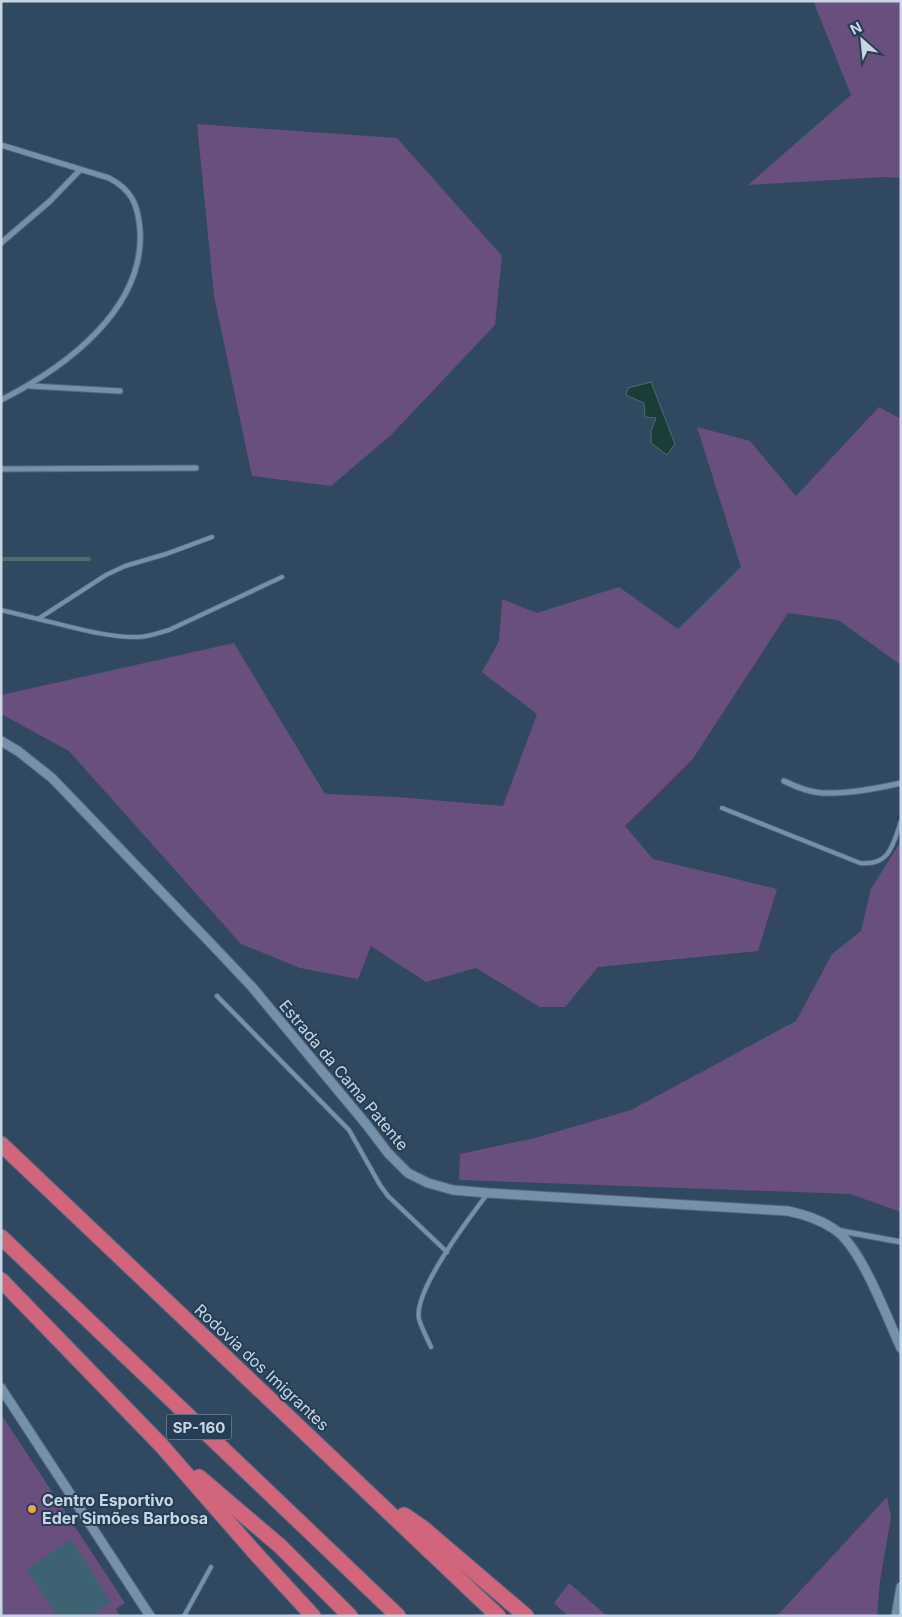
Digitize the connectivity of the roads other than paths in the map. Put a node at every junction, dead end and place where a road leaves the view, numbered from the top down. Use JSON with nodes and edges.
{"nodes":[{"id":1,"x":1,"y":145,"type":"edge"},
{"id":2,"x":80,"y":170,"type":"junction"},
{"id":3,"x":1,"y":244,"type":"edge"},
{"id":4,"x":29,"y":386,"type":"junction"},
{"id":5,"x":120,"y":391,"type":"dead end"},
{"id":6,"x":1,"y":400,"type":"edge"},
{"id":7,"x":196,"y":468,"type":"dead end"},
{"id":8,"x":1,"y":469,"type":"edge"},
{"id":9,"x":212,"y":537,"type":"dead end"},
{"id":10,"x":282,"y":577,"type":"dead end"},
{"id":11,"x":1,"y":610,"type":"edge"},
{"id":12,"x":38,"y":620,"type":"junction"},
{"id":13,"x":1,"y":741,"type":"edge"},
{"id":14,"x":784,"y":782,"type":"dead end"},
{"id":15,"x":901,"y":783,"type":"edge"},
{"id":16,"x":722,"y":808,"type":"dead end"},
{"id":17,"x":901,"y":821,"type":"edge"},
{"id":18,"x":217,"y":996,"type":"dead end"},
{"id":19,"x":1,"y":1144,"type":"edge"},
{"id":20,"x":488,"y":1193,"type":"junction"},
{"id":21,"x":836,"y":1230,"type":"junction"},
{"id":22,"x":1,"y":1237,"type":"edge"},
{"id":23,"x":901,"y":1242,"type":"edge"},
{"id":24,"x":447,"y":1252,"type":"junction"},
{"id":25,"x":1,"y":1280,"type":"edge"},
{"id":26,"x":431,"y":1348,"type":"dead end"},
{"id":27,"x":901,"y":1348,"type":"edge"},
{"id":28,"x":1,"y":1388,"type":"edge"},
{"id":29,"x":161,"y":1445,"type":"junction"},
{"id":30,"x":369,"y":1492,"type":"junction"},
{"id":31,"x":211,"y":1566,"type":"dead end"},
{"id":32,"x":901,"y":1587,"type":"edge"},
{"id":33,"x":150,"y":1616,"type":"edge"},
{"id":34,"x":184,"y":1616,"type":"edge"},
{"id":35,"x":313,"y":1616,"type":"edge"},
{"id":36,"x":350,"y":1616,"type":"edge"},
{"id":37,"x":398,"y":1616,"type":"edge"},
{"id":38,"x":498,"y":1616,"type":"edge"},
{"id":39,"x":526,"y":1616,"type":"edge"},
{"id":40,"x":896,"y":1616,"type":"edge"}],
"edges":[{"from":1,"to":2,"type":"street"},
{"from":2,"to":3,"type":"street"},
{"from":2,"to":4,"type":"street"},
{"from":4,"to":5,"type":"street"},
{"from":4,"to":6,"type":"street"},
{"from":7,"to":8,"type":"street"},
{"from":9,"to":12,"type":"lane"},
{"from":10,"to":12,"type":"lane"},
{"from":11,"to":12,"type":"lane"},
{"from":13,"to":20,"type":"street","name":"Estrada da Cama Patente"},
{"from":14,"to":15,"type":"street"},
{"from":16,"to":17,"type":"lane"},
{"from":18,"to":24,"type":"lane"},
{"from":19,"to":30,"type":"highway","name":"Rodovia dos Imigrantes"},
{"from":20,"to":21,"type":"street","name":"Estrada da Cama Patente"},
{"from":20,"to":24,"type":"lane"},
{"from":21,"to":23,"type":"street"},
{"from":21,"to":27,"type":"street","name":"Estrada da Cama Patente"},
{"from":22,"to":37,"type":"highway","number":"SP-160"},
{"from":24,"to":26,"type":"lane"},
{"from":25,"to":29,"type":"highway"},
{"from":28,"to":33,"type":"street"},
{"from":29,"to":35,"type":"highway"},
{"from":29,"to":36,"type":"highway"},
{"from":30,"to":38,"type":"highway","name":"Rodovia dos Imigrantes"},
{"from":30,"to":39,"type":"highway"},
{"from":31,"to":34,"type":"lane"},
{"from":32,"to":40,"type":"street"}]}
